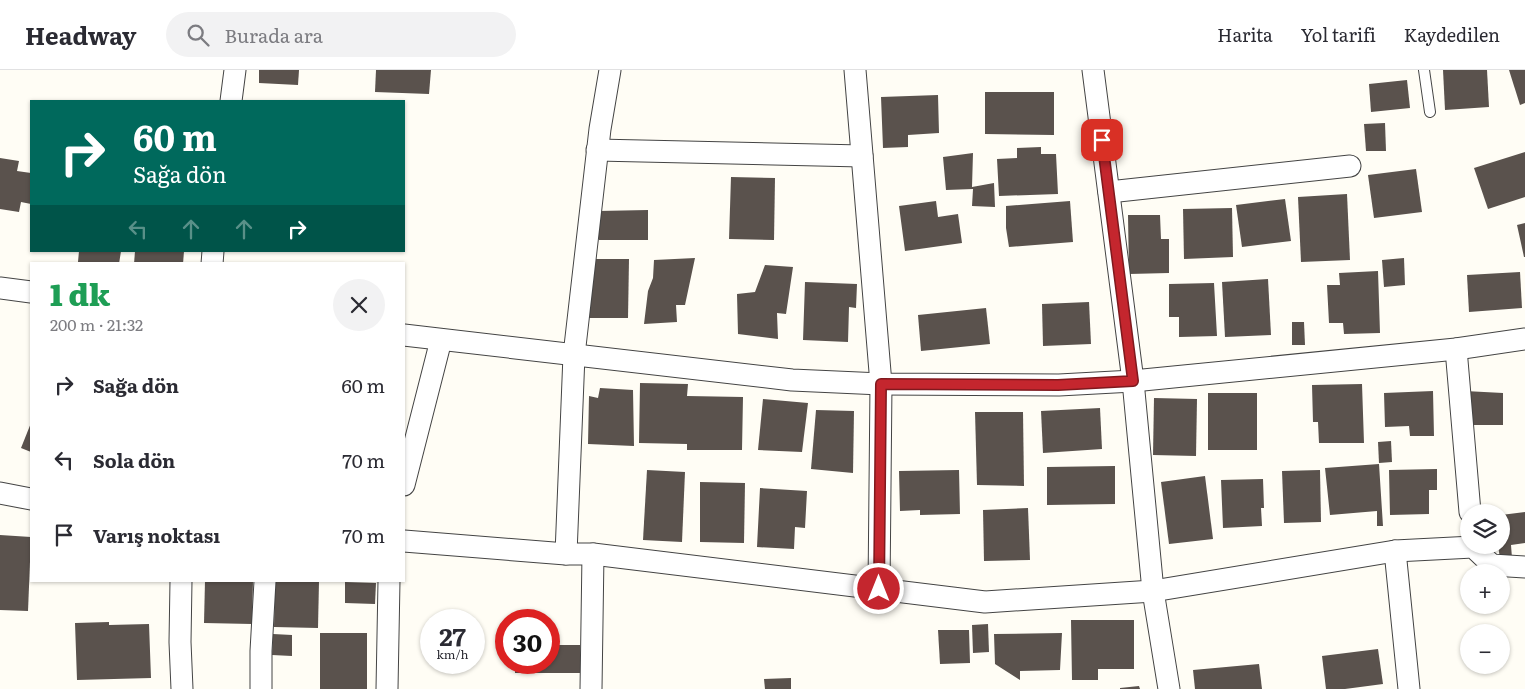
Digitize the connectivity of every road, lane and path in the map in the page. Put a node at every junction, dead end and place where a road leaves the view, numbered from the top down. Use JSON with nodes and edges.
{"nodes":[{"id":1,"x":235,"y":70,"type":"edge"},
{"id":2,"x":610,"y":70,"type":"edge"},
{"id":3,"x":855,"y":70,"type":"edge"},
{"id":4,"x":1093,"y":70,"type":"edge"},
{"id":5,"x":1424,"y":70,"type":"edge"},
{"id":6,"x":231,"y":100,"type":"edge"},
{"id":7,"x":1430,"y":112,"type":"dead end"},
{"id":8,"x":598,"y":150,"type":"junction"},
{"id":9,"x":862,"y":156,"type":"junction"},
{"id":10,"x":1350,"y":166,"type":"dead end"},
{"id":11,"x":1109,"y":192,"type":"junction"},
{"id":12,"x":0,"y":288,"type":"edge"},
{"id":13,"x":30,"y":292,"type":"edge"},
{"id":14,"x":405,"y":335,"type":"edge"},
{"id":15,"x":1525,"y":339,"type":"edge"},
{"id":16,"x":441,"y":340,"type":"junction"},
{"id":17,"x":1456,"y":349,"type":"junction"},
{"id":18,"x":574,"y":355,"type":"junction"},
{"id":19,"x":1133,"y":381,"type":"junction"},
{"id":20,"x":881,"y":384,"type":"junction"},
{"id":21,"x":405,"y":481,"type":"edge"},
{"id":22,"x":0,"y":493,"type":"edge"},
{"id":23,"x":30,"y":498,"type":"edge"},
{"id":24,"x":1469,"y":504,"type":"edge"},
{"id":25,"x":405,"y":541,"type":"edge"},
{"id":26,"x":1460,"y":547,"type":"edge"},
{"id":27,"x":1395,"y":551,"type":"junction"},
{"id":28,"x":566,"y":554,"type":"junction"},
{"id":29,"x":593,"y":554,"type":"junction"},
{"id":30,"x":1481,"y":554,"type":"edge"},
{"id":31,"x":1525,"y":567,"type":"edge"},
{"id":32,"x":181,"y":582,"type":"edge"},
{"id":33,"x":265,"y":582,"type":"edge"},
{"id":34,"x":389,"y":582,"type":"edge"},
{"id":35,"x":879,"y":589,"type":"junction"},
{"id":36,"x":1153,"y":591,"type":"junction"},
{"id":37,"x":182,"y":689,"type":"edge"},
{"id":38,"x":261,"y":689,"type":"edge"},
{"id":39,"x":388,"y":689,"type":"edge"},
{"id":40,"x":591,"y":689,"type":"edge"},
{"id":41,"x":1169,"y":689,"type":"edge"},
{"id":42,"x":1410,"y":689,"type":"edge"}],
"edges":[{"from":1,"to":6,"type":"street"},
{"from":2,"to":8,"type":"street"},
{"from":3,"to":9,"type":"street"},
{"from":4,"to":11,"type":"street"},
{"from":5,"to":7,"type":"lane"},
{"from":8,"to":9,"type":"street"},
{"from":8,"to":18,"type":"street"},
{"from":9,"to":20,"type":"street"},
{"from":10,"to":11,"type":"street"},
{"from":11,"to":19,"type":"street"},
{"from":12,"to":13,"type":"street"},
{"from":14,"to":16,"type":"street"},
{"from":15,"to":17,"type":"street"},
{"from":16,"to":18,"type":"street"},
{"from":16,"to":21,"type":"street"},
{"from":17,"to":19,"type":"street"},
{"from":17,"to":24,"type":"street"},
{"from":18,"to":20,"type":"street"},
{"from":18,"to":28,"type":"street"},
{"from":19,"to":20,"type":"street"},
{"from":19,"to":36,"type":"street"},
{"from":20,"to":35,"type":"street"},
{"from":22,"to":23,"type":"street"},
{"from":25,"to":28,"type":"street"},
{"from":26,"to":27,"type":"street"},
{"from":27,"to":36,"type":"street"},
{"from":27,"to":42,"type":"street"},
{"from":28,"to":29,"type":"street"},
{"from":29,"to":35,"type":"street"},
{"from":29,"to":40,"type":"street"},
{"from":30,"to":31,"type":"street"},
{"from":32,"to":37,"type":"street"},
{"from":33,"to":38,"type":"street"},
{"from":34,"to":39,"type":"street"},
{"from":35,"to":36,"type":"street"},
{"from":36,"to":41,"type":"street"}]}
